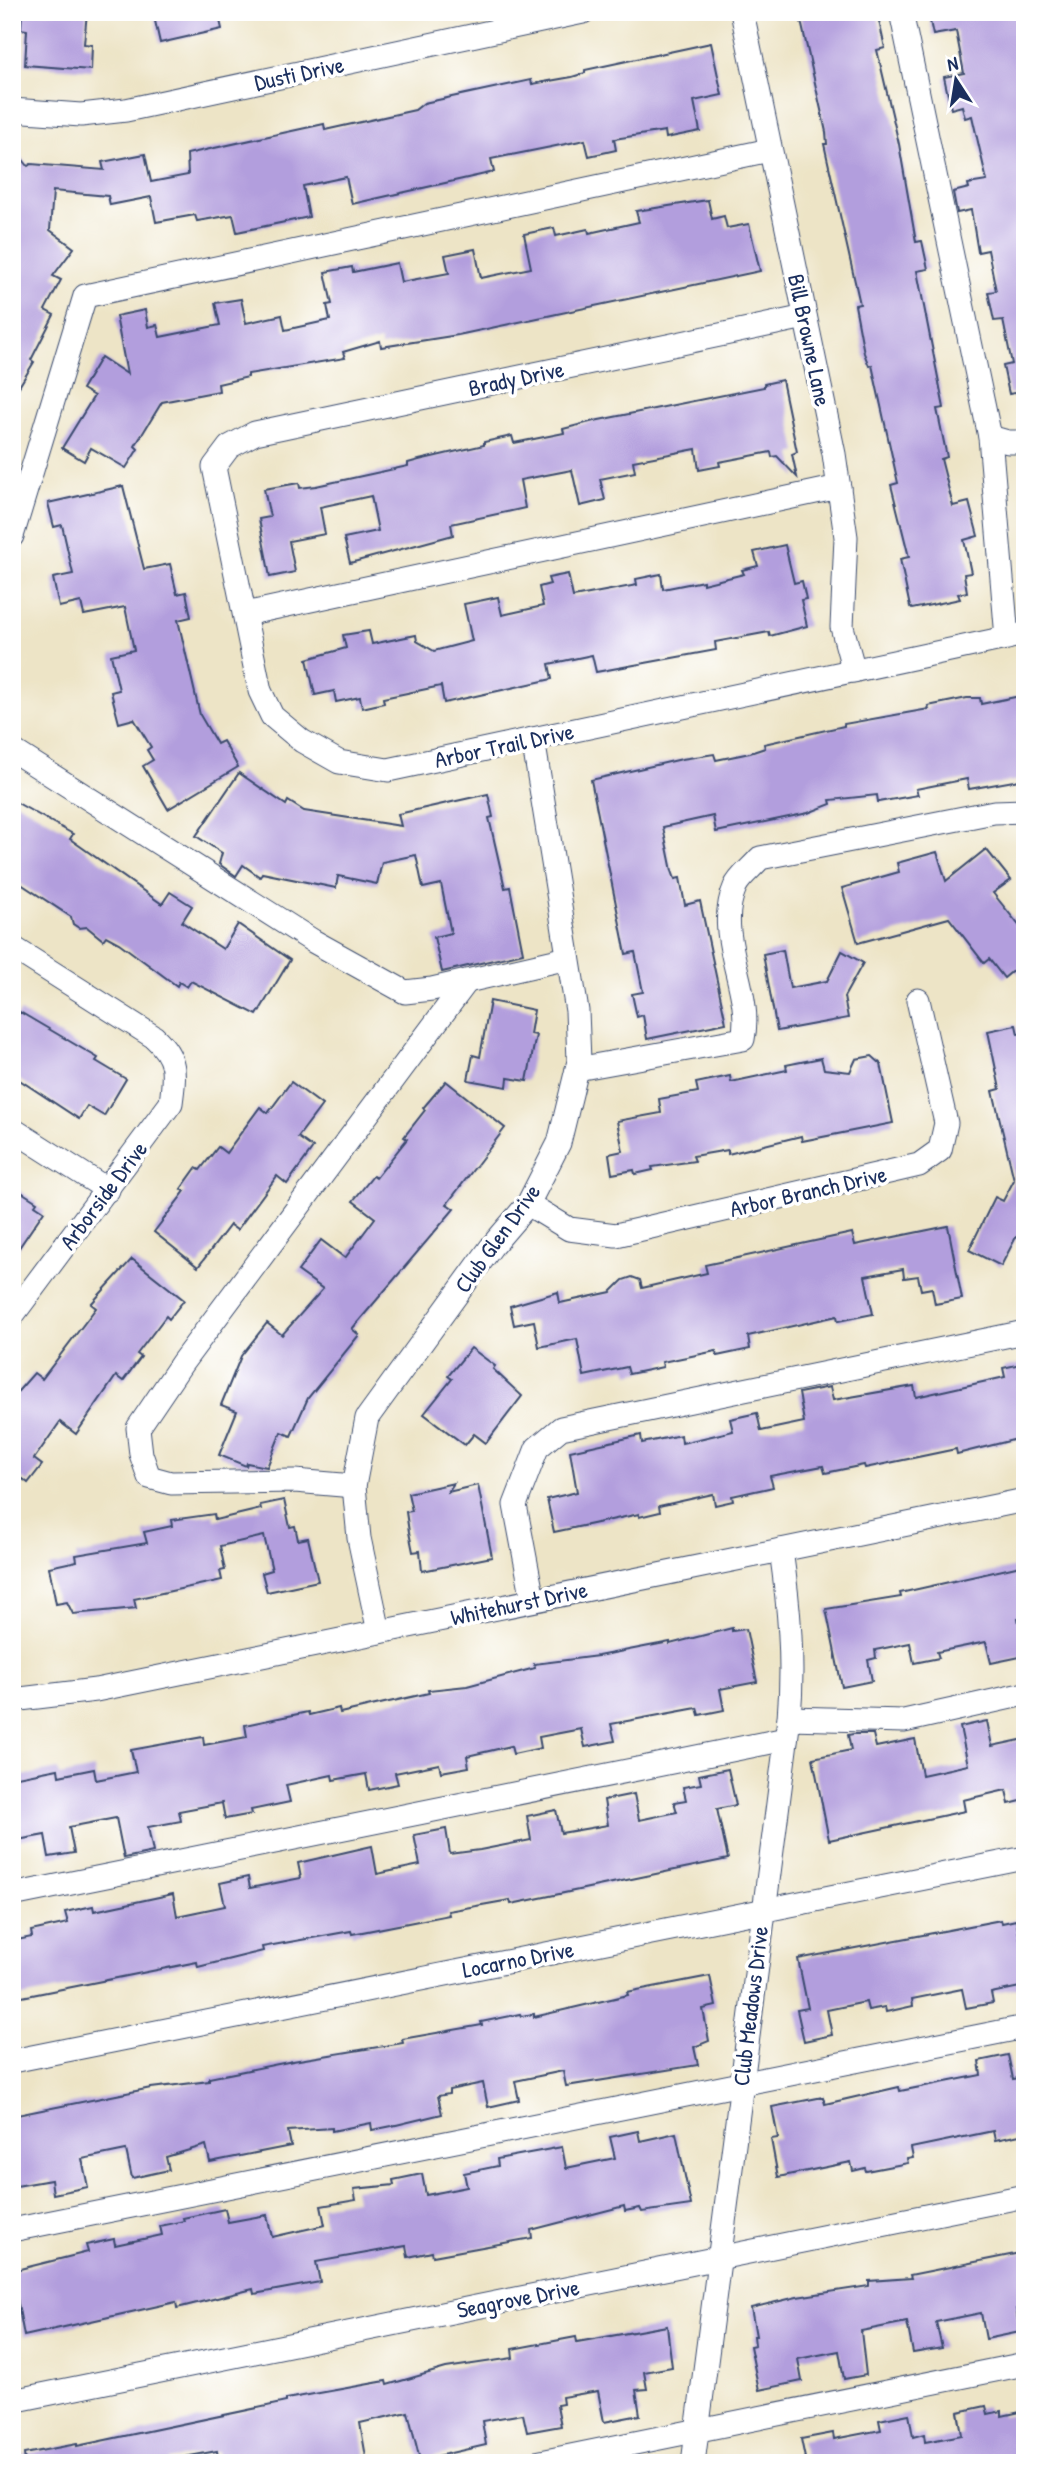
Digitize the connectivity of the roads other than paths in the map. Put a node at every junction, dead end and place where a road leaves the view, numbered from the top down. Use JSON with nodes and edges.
{"nodes":[{"id":1,"x":583,"y":12,"type":"edge"},
{"id":2,"x":742,"y":12,"type":"edge"},
{"id":3,"x":901,"y":12,"type":"edge"},
{"id":4,"x":12,"y":110,"type":"edge"},
{"id":5,"x":770,"y":150,"type":"junction"},
{"id":6,"x":805,"y":317,"type":"junction"},
{"id":7,"x":990,"y":437,"type":"junction"},
{"id":8,"x":1025,"y":442,"type":"edge"},
{"id":9,"x":229,"y":446,"type":"joint"},
{"id":10,"x":839,"y":487,"type":"junction"},
{"id":11,"x":12,"y":536,"type":"edge"},
{"id":12,"x":245,"y":614,"type":"junction"},
{"id":13,"x":1016,"y":636,"type":"edge"},
{"id":14,"x":854,"y":671,"type":"junction"},
{"id":15,"x":533,"y":739,"type":"junction"},
{"id":16,"x":12,"y":750,"type":"edge"},
{"id":17,"x":1025,"y":811,"type":"edge"},
{"id":18,"x":12,"y":947,"type":"edge"},
{"id":19,"x":568,"y":958,"type":"junction"},
{"id":20,"x":467,"y":981,"type":"junction"},
{"id":21,"x":918,"y":1000,"type":"dead end"},
{"id":22,"x":577,"y":1069,"type":"junction"},
{"id":23,"x":12,"y":1129,"type":"edge"},
{"id":24,"x":108,"y":1190,"type":"junction"},
{"id":25,"x":528,"y":1204,"type":"junction"},
{"id":26,"x":13,"y":1311,"type":"edge"},
{"id":27,"x":1025,"y":1332,"type":"edge"},
{"id":28,"x":354,"y":1486,"type":"junction"},
{"id":29,"x":1025,"y":1500,"type":"edge"},
{"id":30,"x":782,"y":1550,"type":"junction"},
{"id":31,"x":533,"y":1600,"type":"junction"},
{"id":32,"x":379,"y":1632,"type":"junction"},
{"id":33,"x":1025,"y":1694,"type":"edge"},
{"id":34,"x":12,"y":1700,"type":"edge"},
{"id":35,"x":788,"y":1728,"type":"junction"},
{"id":36,"x":1025,"y":1858,"type":"edge"},
{"id":37,"x":12,"y":1895,"type":"edge"},
{"id":38,"x":762,"y":1910,"type":"junction"},
{"id":39,"x":1025,"y":2027,"type":"edge"},
{"id":40,"x":12,"y":2061,"type":"edge"},
{"id":41,"x":741,"y":2084,"type":"junction"},
{"id":42,"x":1025,"y":2196,"type":"edge"},
{"id":43,"x":12,"y":2230,"type":"edge"},
{"id":44,"x":719,"y":2258,"type":"junction"},
{"id":45,"x":1025,"y":2364,"type":"edge"},
{"id":46,"x":12,"y":2401,"type":"edge"},
{"id":47,"x":697,"y":2430,"type":"junction"},
{"id":48,"x":536,"y":2463,"type":"edge"},
{"id":49,"x":693,"y":2463,"type":"edge"}],
"edges":[{"from":1,"to":4,"type":"street","name":"Dusti Drive"},
{"from":2,"to":5,"type":"street","name":"Bill Browne Lane"},
{"from":3,"to":7,"type":"street"},
{"from":5,"to":6,"type":"street","name":"Bill Browne Lane"},
{"from":5,"to":11,"type":"street"},
{"from":6,"to":9,"type":"street","name":"Brady Drive"},
{"from":6,"to":10,"type":"street","name":"Bill Browne Lane"},
{"from":7,"to":8,"type":"street"},
{"from":7,"to":13,"type":"street"},
{"from":9,"to":12,"type":"street","name":"Arbor Trail Drive"},
{"from":10,"to":12,"type":"street"},
{"from":10,"to":14,"type":"street","name":"Bill Browne Lane"},
{"from":12,"to":15,"type":"street","name":"Arbor Trail Drive"},
{"from":13,"to":14,"type":"street","name":"Arbor Trail Drive"},
{"from":14,"to":15,"type":"street","name":"Arbor Trail Drive"},
{"from":15,"to":19,"type":"street","name":"Club Glen Drive"},
{"from":16,"to":20,"type":"street"},
{"from":17,"to":22,"type":"street"},
{"from":18,"to":24,"type":"street","name":"Arborside Drive"},
{"from":19,"to":20,"type":"street"},
{"from":19,"to":22,"type":"street","name":"Club Glen Drive"},
{"from":20,"to":28,"type":"street"},
{"from":21,"to":25,"type":"street","name":"Arbor Branch Drive"},
{"from":22,"to":25,"type":"street","name":"Club Glen Drive"},
{"from":23,"to":24,"type":"street"},
{"from":24,"to":26,"type":"street","name":"Arborside Drive"},
{"from":25,"to":28,"type":"street","name":"Club Glen Drive"},
{"from":27,"to":31,"type":"street"},
{"from":28,"to":32,"type":"street","name":"Club Glen Drive"},
{"from":29,"to":30,"type":"street","name":"Whitehurst Drive"},
{"from":30,"to":31,"type":"street","name":"Whitehurst Drive"},
{"from":30,"to":35,"type":"street","name":"Club Meadows Drive"},
{"from":31,"to":32,"type":"street","name":"Whitehurst Drive"},
{"from":32,"to":34,"type":"street","name":"Whitehurst Drive"},
{"from":33,"to":35,"type":"street"},
{"from":35,"to":37,"type":"street"},
{"from":35,"to":38,"type":"street","name":"Club Meadows Drive"},
{"from":36,"to":38,"type":"street","name":"Locarno Drive"},
{"from":38,"to":40,"type":"street","name":"Locarno Drive"},
{"from":38,"to":41,"type":"street","name":"Club Meadows Drive"},
{"from":39,"to":41,"type":"street"},
{"from":41,"to":43,"type":"street"},
{"from":41,"to":44,"type":"street","name":"Club Meadows Drive"},
{"from":42,"to":44,"type":"street","name":"Seagrove Drive"},
{"from":44,"to":46,"type":"street","name":"Seagrove Drive"},
{"from":44,"to":47,"type":"street","name":"Club Meadows Drive"},
{"from":45,"to":47,"type":"street"},
{"from":47,"to":48,"type":"street"},
{"from":47,"to":49,"type":"street","name":"Club Meadows Drive"}]}
